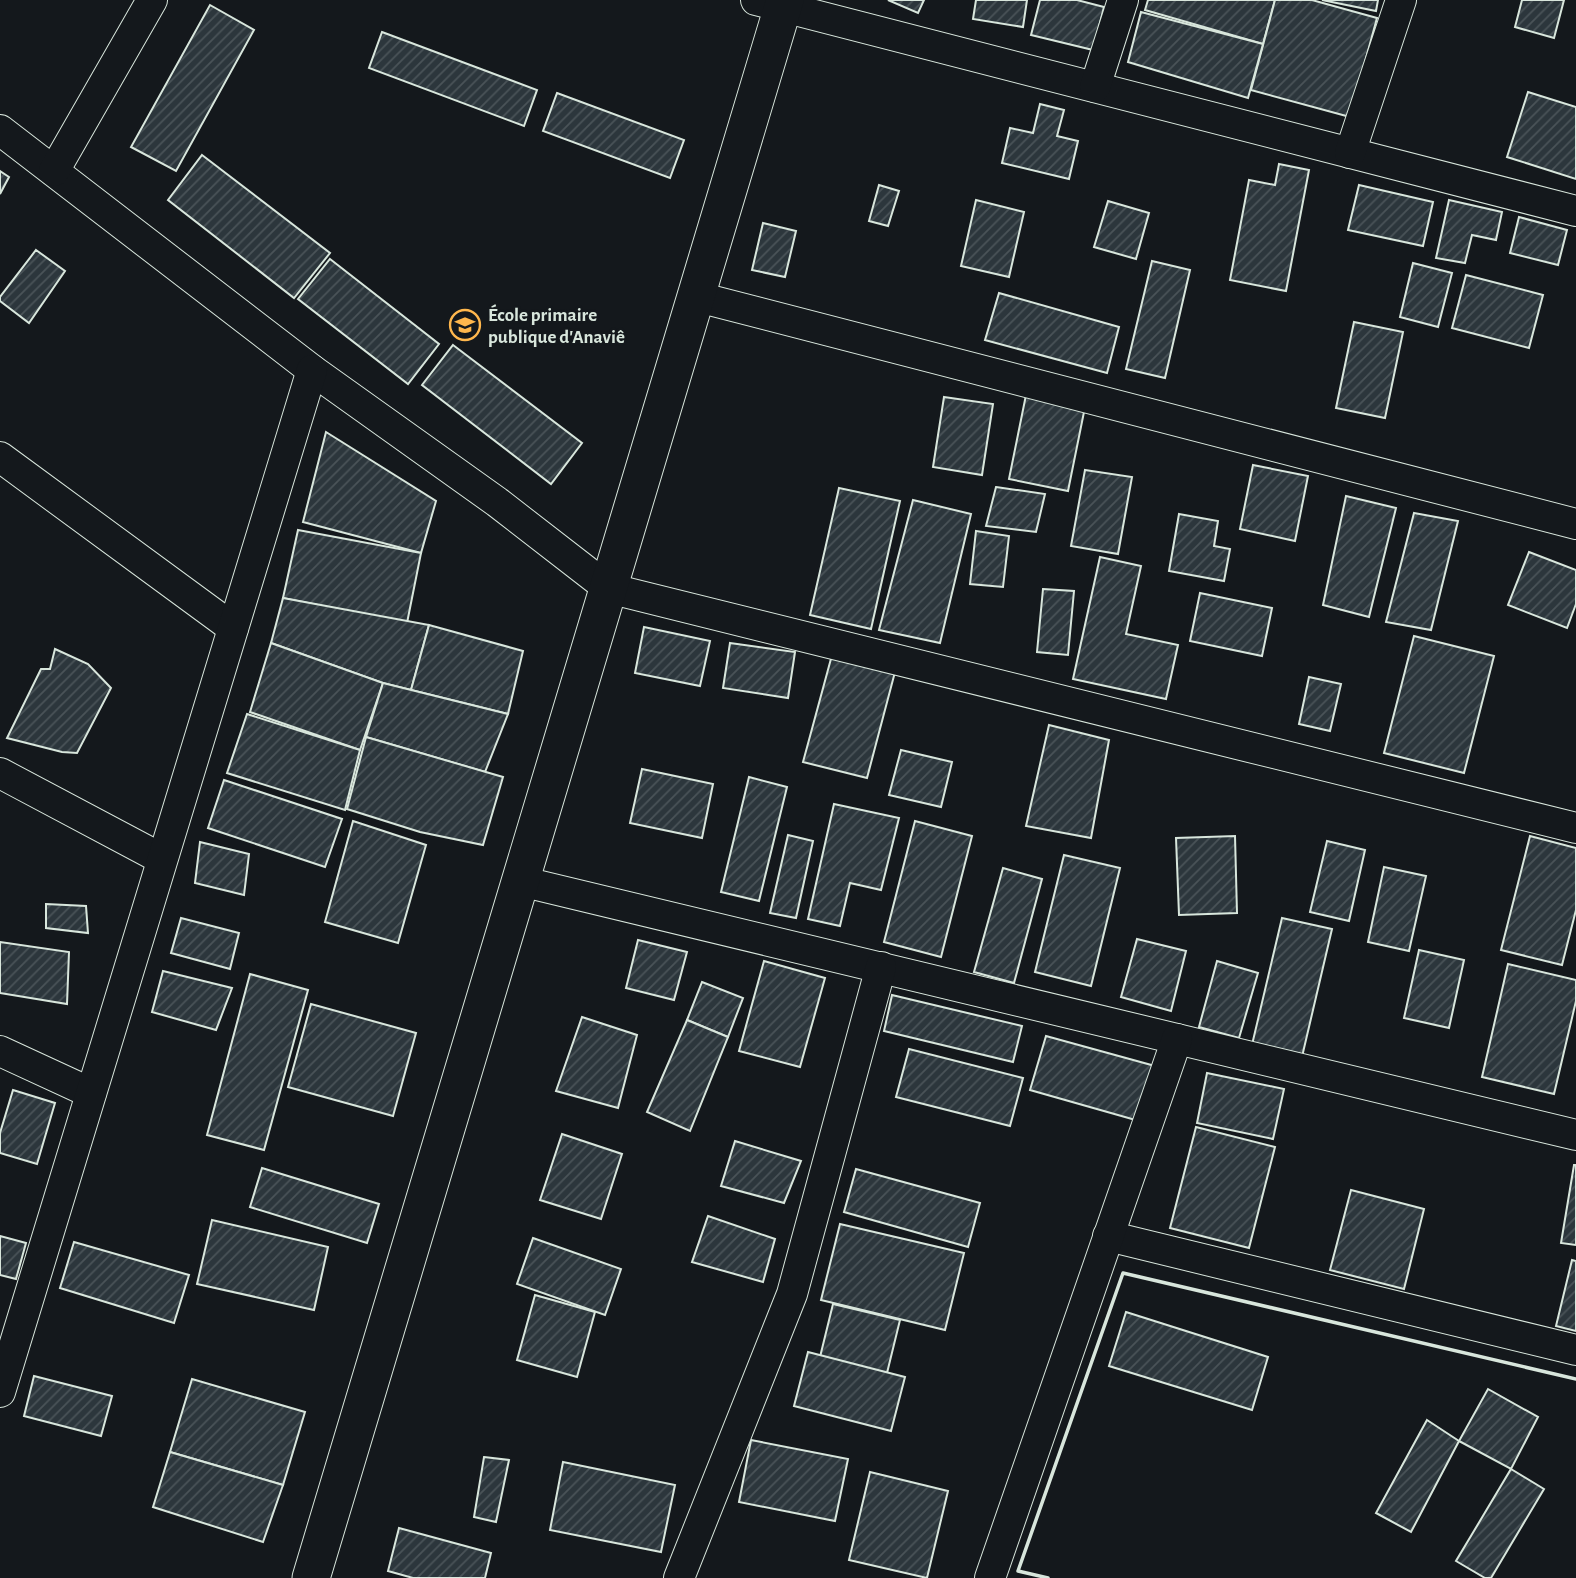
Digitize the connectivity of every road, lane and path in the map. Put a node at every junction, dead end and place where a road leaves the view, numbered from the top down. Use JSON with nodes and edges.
{"nodes":[{"id":1,"x":152,"y":0,"type":"edge"},
{"id":2,"x":1123,"y":0,"type":"edge"},
{"id":3,"x":1401,"y":0,"type":"edge"},
{"id":4,"x":775,"y":2,"type":"edge"},
{"id":5,"x":1095,"y":87,"type":"junction"},
{"id":6,"x":0,"y":130,"type":"edge"},
{"id":7,"x":1350,"y":153,"type":"junction"},
{"id":8,"x":54,"y":171,"type":"junction"},
{"id":9,"x":1576,"y":211,"type":"edge"},
{"id":10,"x":694,"y":296,"type":"junction"},
{"id":11,"x":312,"y":370,"type":"junction"},
{"id":12,"x":0,"y":457,"type":"edge"},
{"id":13,"x":1576,"y":524,"type":"edge"},
{"id":14,"x":608,"y":588,"type":"junction"},
{"id":15,"x":233,"y":628,"type":"junction"},
{"id":16,"x":0,"y":773,"type":"edge"},
{"id":17,"x":1576,"y":828,"type":"edge"},
{"id":18,"x":162,"y":859,"type":"junction"},
{"id":19,"x":520,"y":881,"type":"junction"},
{"id":20,"x":881,"y":967,"type":"junction"},
{"id":21,"x":1177,"y":1038,"type":"junction"},
{"id":22,"x":0,"y":1051,"type":"edge"},
{"id":23,"x":91,"y":1093,"type":"junction"},
{"id":24,"x":1576,"y":1135,"type":"edge"},
{"id":25,"x":1108,"y":1236,"type":"junction"},
{"id":26,"x":11,"y":1318,"type":"edge"},
{"id":27,"x":1576,"y":1350,"type":"edge"},
{"id":28,"x":0,"y":1392,"type":"edge"},
{"id":29,"x":311,"y":1578,"type":"edge"},
{"id":30,"x":679,"y":1578,"type":"edge"},
{"id":31,"x":990,"y":1578,"type":"edge"}],
"edges":[{"from":1,"to":8,"type":"street"},
{"from":2,"to":5,"type":"street"},
{"from":3,"to":7,"type":"street"},
{"from":4,"to":5,"type":"street"},
{"from":4,"to":10,"type":"street"},
{"from":5,"to":7,"type":"street"},
{"from":6,"to":8,"type":"street"},
{"from":7,"to":9,"type":"street"},
{"from":8,"to":11,"type":"street"},
{"from":10,"to":13,"type":"street"},
{"from":10,"to":14,"type":"street"},
{"from":11,"to":14,"type":"street"},
{"from":11,"to":15,"type":"street"},
{"from":12,"to":15,"type":"street"},
{"from":14,"to":17,"type":"street"},
{"from":14,"to":19,"type":"street"},
{"from":15,"to":18,"type":"street"},
{"from":16,"to":18,"type":"street"},
{"from":18,"to":23,"type":"street"},
{"from":19,"to":20,"type":"street"},
{"from":19,"to":29,"type":"street"},
{"from":20,"to":21,"type":"street"},
{"from":20,"to":30,"type":"street"},
{"from":21,"to":24,"type":"street"},
{"from":21,"to":25,"type":"street"},
{"from":22,"to":23,"type":"street"},
{"from":23,"to":26,"type":"street"},
{"from":25,"to":27,"type":"street"},
{"from":25,"to":31,"type":"street"},
{"from":26,"to":28,"type":"street"}]}
